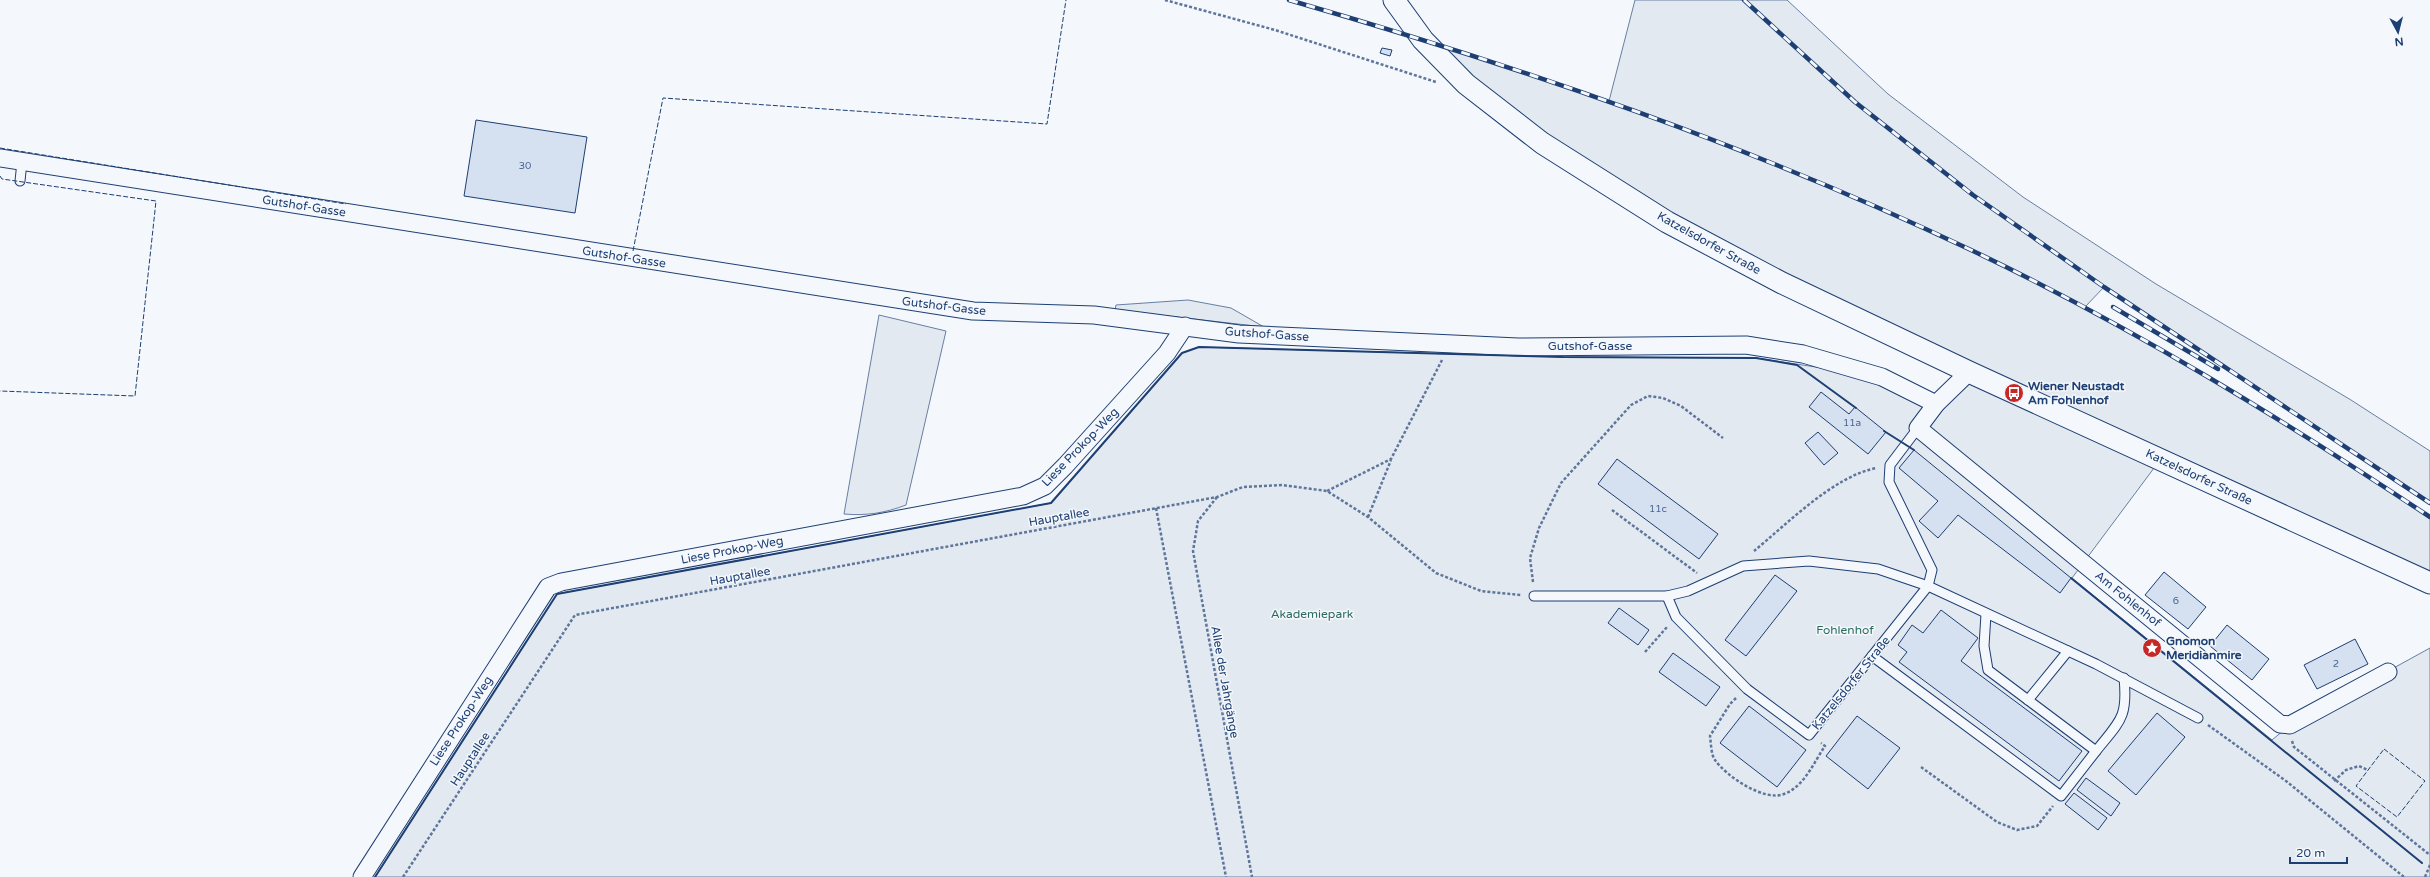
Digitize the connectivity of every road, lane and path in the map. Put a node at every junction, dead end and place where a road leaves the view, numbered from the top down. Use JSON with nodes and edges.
{"nodes":[{"id":1,"x":1165,"y":0,"type":"edge"},
{"id":2,"x":1394,"y":0,"type":"edge"},
{"id":3,"x":1441,"y":84,"type":"dead end"},
{"id":4,"x":0,"y":158,"type":"edge"},
{"id":5,"x":22,"y":162,"type":"junction"},
{"id":6,"x":20,"y":181,"type":"dead end"},
{"id":7,"x":1185,"y":326,"type":"junction"},
{"id":8,"x":1446,"y":353,"type":"dead end"},
{"id":9,"x":1968,"y":372,"type":"junction"},
{"id":10,"x":1936,"y":404,"type":"junction"},
{"id":11,"x":1918,"y":428,"type":"junction"},
{"id":12,"x":1723,"y":438,"type":"dead end"},
{"id":13,"x":1391,"y":459,"type":"junction"},
{"id":14,"x":1890,"y":465,"type":"junction"},
{"id":15,"x":1327,"y":491,"type":"junction"},
{"id":16,"x":1217,"y":497,"type":"junction"},
{"id":17,"x":1156,"y":508,"type":"junction"},
{"id":18,"x":1612,"y":510,"type":"dead end"},
{"id":19,"x":1368,"y":517,"type":"junction"},
{"id":20,"x":1743,"y":566,"type":"junction"},
{"id":21,"x":1709,"y":581,"type":"junction"},
{"id":22,"x":2430,"y":582,"type":"edge"},
{"id":23,"x":1928,"y":586,"type":"junction"},
{"id":24,"x":1534,"y":596,"type":"junction"},
{"id":25,"x":1667,"y":596,"type":"junction"},
{"id":26,"x":1986,"y":614,"type":"junction"},
{"id":27,"x":1676,"y":617,"type":"junction"},
{"id":28,"x":1646,"y":652,"type":"dead end"},
{"id":29,"x":2068,"y":652,"type":"junction"},
{"id":30,"x":1872,"y":656,"type":"junction"},
{"id":31,"x":2388,"y":672,"type":"dead end"},
{"id":32,"x":2124,"y":678,"type":"junction"},
{"id":33,"x":1747,"y":689,"type":"junction"},
{"id":34,"x":2028,"y":700,"type":"junction"},
{"id":35,"x":2198,"y":718,"type":"joint"},
{"id":36,"x":2280,"y":724,"type":"junction"},
{"id":37,"x":1809,"y":735,"type":"junction"},
{"id":38,"x":2096,"y":751,"type":"junction"},
{"id":39,"x":1921,"y":767,"type":"dead end"},
{"id":40,"x":2368,"y":770,"type":"dead end"},
{"id":41,"x":2334,"y":781,"type":"junction"},
{"id":42,"x":2061,"y":796,"type":"junction"},
{"id":43,"x":2430,"y":855,"type":"edge"},
{"id":44,"x":2430,"y":865,"type":"edge"},
{"id":45,"x":362,"y":877,"type":"edge"},
{"id":46,"x":403,"y":877,"type":"edge"},
{"id":47,"x":1226,"y":877,"type":"edge"},
{"id":48,"x":1252,"y":877,"type":"edge"},
{"id":49,"x":2404,"y":877,"type":"edge"},
{"id":50,"x":2425,"y":877,"type":"edge"}],
"edges":[{"from":1,"to":3,"type":"path"},
{"from":2,"to":9,"type":"street","name":"Katzelsdorfer Straße"},
{"from":4,"to":5,"type":"street","name":"Gutshof-Gasse"},
{"from":5,"to":6,"type":"lane"},
{"from":5,"to":7,"type":"street","name":"Gutshof-Gasse"},
{"from":7,"to":10,"type":"street","name":"Gutshof-Gasse"},
{"from":7,"to":45,"type":"street","name":"Liese Prokop-Weg"},
{"from":8,"to":13,"type":"path"},
{"from":9,"to":10,"type":"street"},
{"from":9,"to":22,"type":"street","name":"Katzelsdorfer Straße"},
{"from":10,"to":11,"type":"street"},
{"from":11,"to":14,"type":"lane"},
{"from":11,"to":36,"type":"street","name":"Am Fohlenhof"},
{"from":12,"to":24,"type":"path"},
{"from":13,"to":15,"type":"path"},
{"from":13,"to":19,"type":"path"},
{"from":14,"to":20,"type":"path"},
{"from":14,"to":23,"type":"lane"},
{"from":15,"to":16,"type":"path","name":"Hauptallee"},
{"from":15,"to":19,"type":"path"},
{"from":16,"to":17,"type":"path","name":"Hauptallee"},
{"from":16,"to":48,"type":"path","name":"Allee der Jahrgänge"},
{"from":17,"to":46,"type":"path","name":"Hauptallee"},
{"from":17,"to":47,"type":"path"},
{"from":18,"to":21,"type":"path"},
{"from":19,"to":24,"type":"path"},
{"from":20,"to":21,"type":"lane"},
{"from":20,"to":23,"type":"lane"},
{"from":21,"to":25,"type":"lane"},
{"from":23,"to":26,"type":"lane"},
{"from":23,"to":30,"type":"lane","name":"Katzelsdorfer Straße"},
{"from":24,"to":25,"type":"lane"},
{"from":25,"to":27,"type":"lane","name":"Katzelsdorfer Straße"},
{"from":26,"to":29,"type":"lane"},
{"from":26,"to":34,"type":"lane"},
{"from":27,"to":28,"type":"path"},
{"from":27,"to":33,"type":"lane","name":"Katzelsdorfer Straße"},
{"from":29,"to":32,"type":"lane"},
{"from":29,"to":34,"type":"lane"},
{"from":30,"to":37,"type":"lane","name":"Katzelsdorfer Straße"},
{"from":30,"to":42,"type":"lane"},
{"from":31,"to":36,"type":"street"},
{"from":32,"to":35,"type":"lane"},
{"from":32,"to":38,"type":"lane"},
{"from":33,"to":37,"type":"lane","name":"Katzelsdorfer Straße"},
{"from":33,"to":37,"type":"path"},
{"from":34,"to":38,"type":"lane"},
{"from":35,"to":49,"type":"path"},
{"from":36,"to":41,"type":"path"},
{"from":38,"to":42,"type":"lane"},
{"from":39,"to":42,"type":"path"},
{"from":40,"to":41,"type":"path"},
{"from":41,"to":43,"type":"path"},
{"from":44,"to":50,"type":"path"}]}
